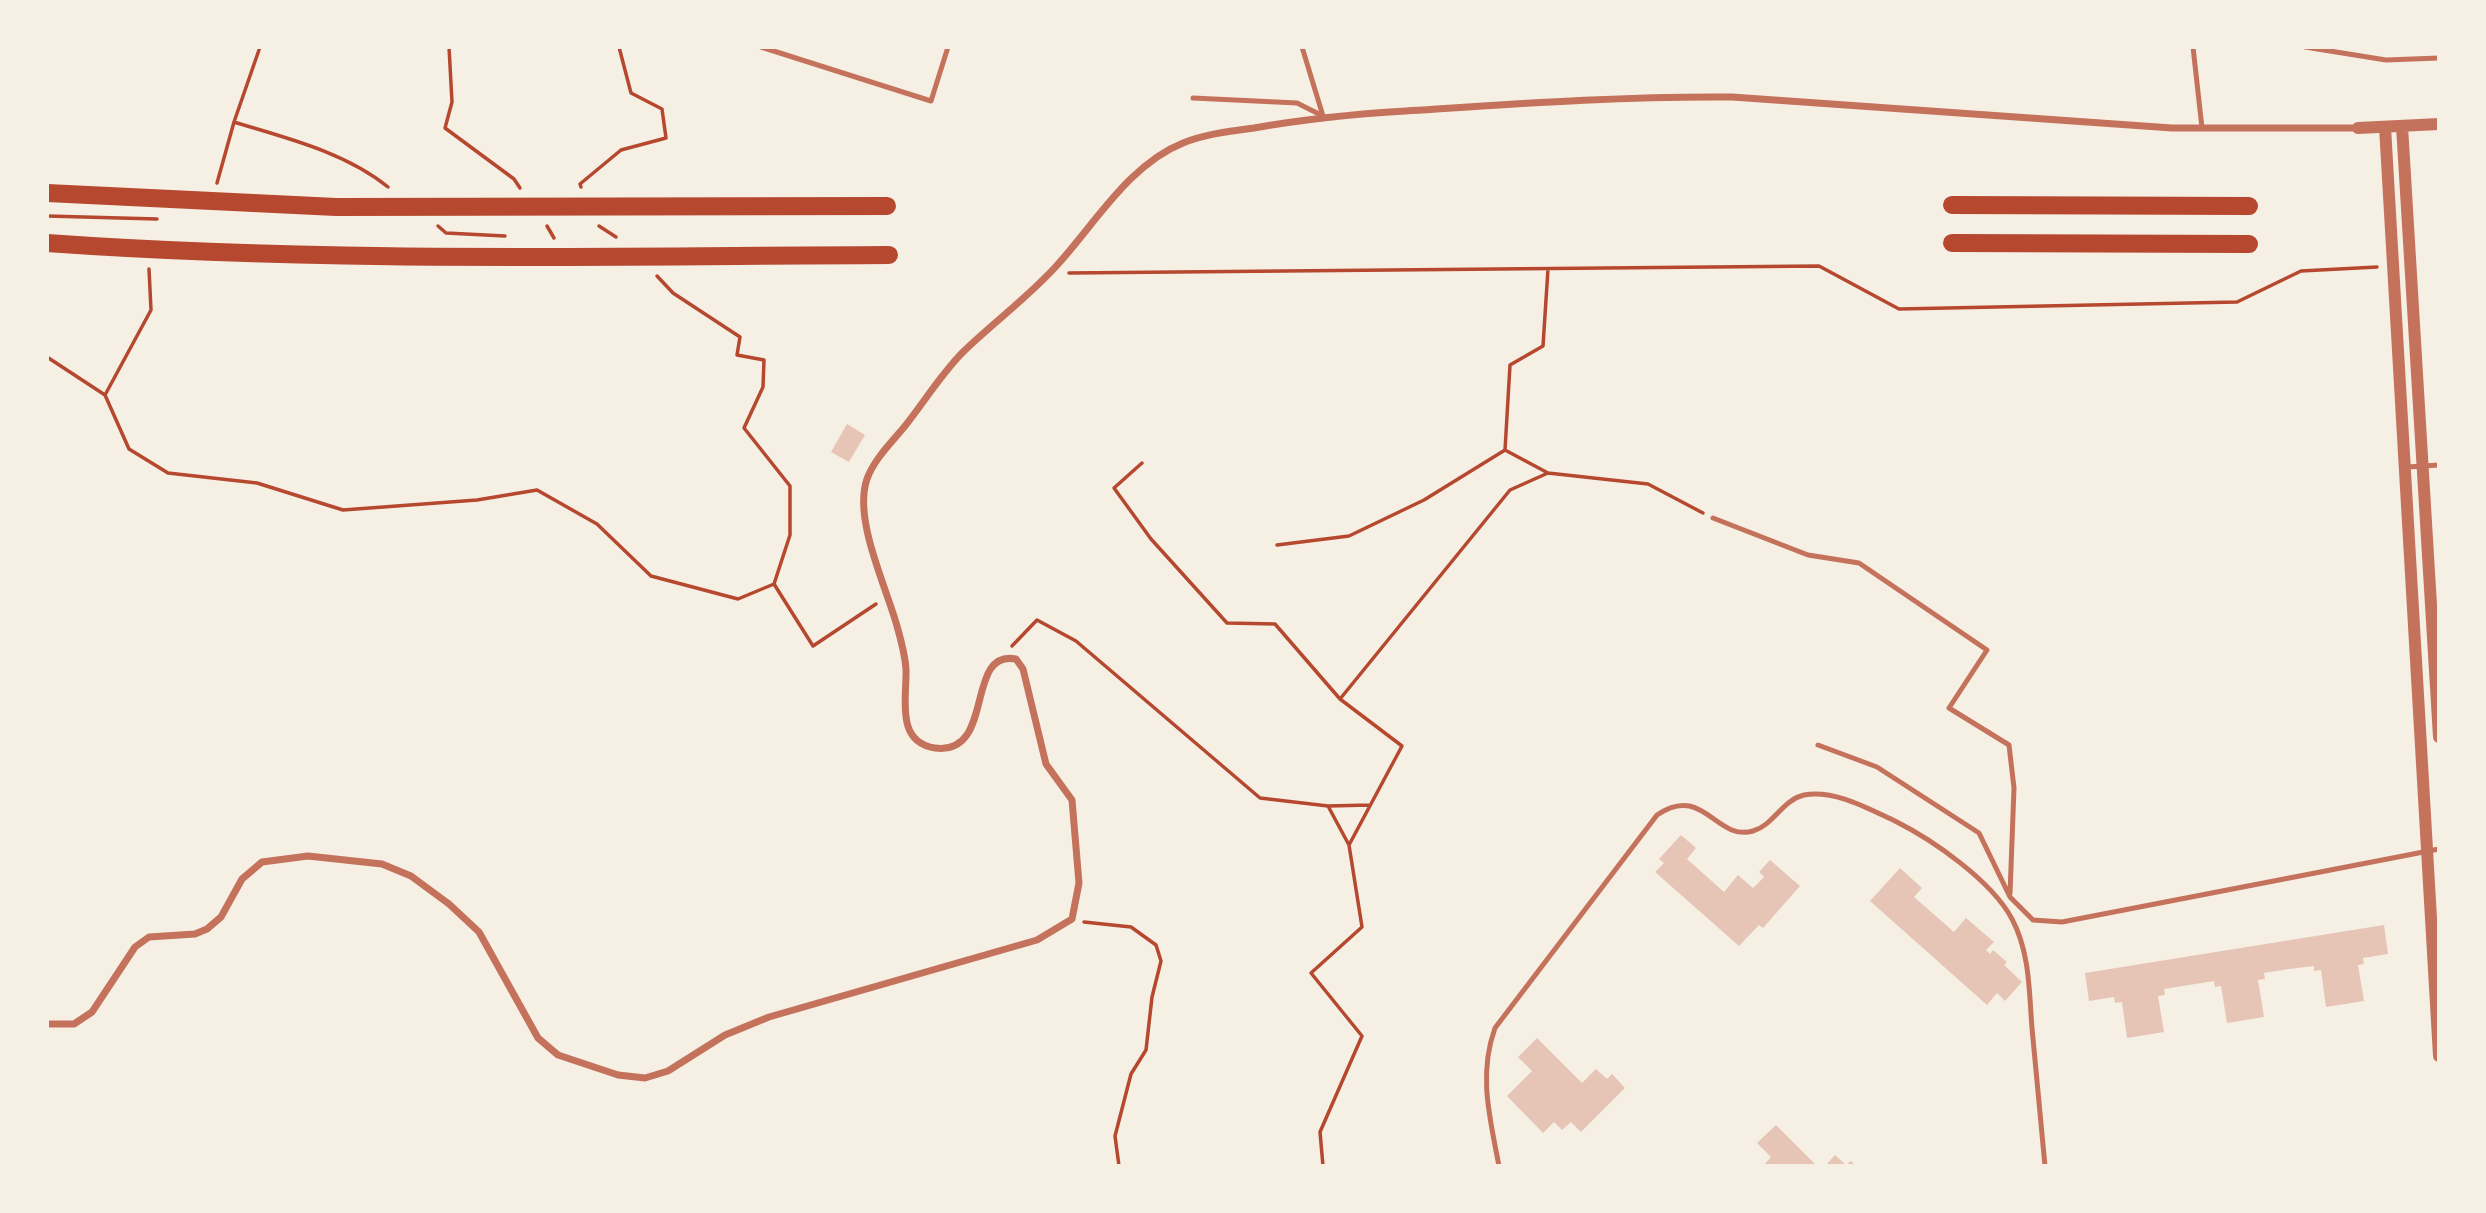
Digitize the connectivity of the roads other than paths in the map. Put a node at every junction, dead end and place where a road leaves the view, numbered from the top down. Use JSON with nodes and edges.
{"nodes":[{"id":1,"x":761,"y":47,"type":"edge"},
{"id":2,"x":948,"y":47,"type":"edge"},
{"id":3,"x":1302,"y":47,"type":"edge"},
{"id":4,"x":2193,"y":47,"type":"edge"},
{"id":5,"x":2305,"y":47,"type":"edge"},
{"id":6,"x":2439,"y":58,"type":"edge"},
{"id":7,"x":1193,"y":97,"type":"dead end"},
{"id":8,"x":1324,"y":116,"type":"junction"},
{"id":9,"x":2439,"y":124,"type":"edge"},
{"id":10,"x":2402,"y":126,"type":"junction"},
{"id":11,"x":2385,"y":127,"type":"junction"},
{"id":12,"x":2202,"y":128,"type":"junction"},
{"id":13,"x":2358,"y":128,"type":"joint"},
{"id":14,"x":47,"y":193,"type":"edge"},
{"id":15,"x":1952,"y":205,"type":"dead end"},
{"id":16,"x":2249,"y":205,"type":"dead end"},
{"id":17,"x":887,"y":206,"type":"dead end"},
{"id":18,"x":47,"y":243,"type":"edge"},
{"id":19,"x":1952,"y":243,"type":"dead end"},
{"id":20,"x":2249,"y":244,"type":"dead end"},
{"id":21,"x":890,"y":255,"type":"dead end"},
{"id":22,"x":2439,"y":465,"type":"edge"},
{"id":23,"x":2423,"y":466,"type":"junction"},
{"id":24,"x":2405,"y":467,"type":"junction"},
{"id":25,"x":1713,"y":518,"type":"road end"},
{"id":26,"x":2439,"y":737,"type":"edge"},
{"id":27,"x":1818,"y":745,"type":"dead end"},
{"id":28,"x":2433,"y":850,"type":"edge"},
{"id":29,"x":2010,"y":897,"type":"junction"},
{"id":30,"x":47,"y":1024,"type":"edge"},
{"id":31,"x":2439,"y":1056,"type":"edge"},
{"id":32,"x":1499,"y":1166,"type":"edge"},
{"id":33,"x":2045,"y":1166,"type":"edge"}],
"edges":[{"from":1,"to":2,"type":"lane"},
{"from":3,"to":8,"type":"lane"},
{"from":4,"to":12,"type":"lane"},
{"from":5,"to":6,"type":"lane"},
{"from":7,"to":8,"type":"lane"},
{"from":8,"to":12,"type":"street"},
{"from":8,"to":30,"type":"street"},
{"from":9,"to":10,"type":"street"},
{"from":10,"to":11,"type":"street"},
{"from":10,"to":23,"type":"street"},
{"from":11,"to":13,"type":"street"},
{"from":11,"to":24,"type":"street"},
{"from":12,"to":13,"type":"street"},
{"from":14,"to":17,"type":"highway"},
{"from":15,"to":16,"type":"highway"},
{"from":18,"to":21,"type":"highway"},
{"from":19,"to":20,"type":"highway"},
{"from":22,"to":23,"type":"lane"},
{"from":23,"to":24,"type":"lane"},
{"from":23,"to":26,"type":"street"},
{"from":24,"to":28,"type":"street"},
{"from":25,"to":29,"type":"lane"},
{"from":27,"to":29,"type":"lane"},
{"from":28,"to":29,"type":"lane"},
{"from":28,"to":31,"type":"street"},
{"from":32,"to":33,"type":"lane"}]}
